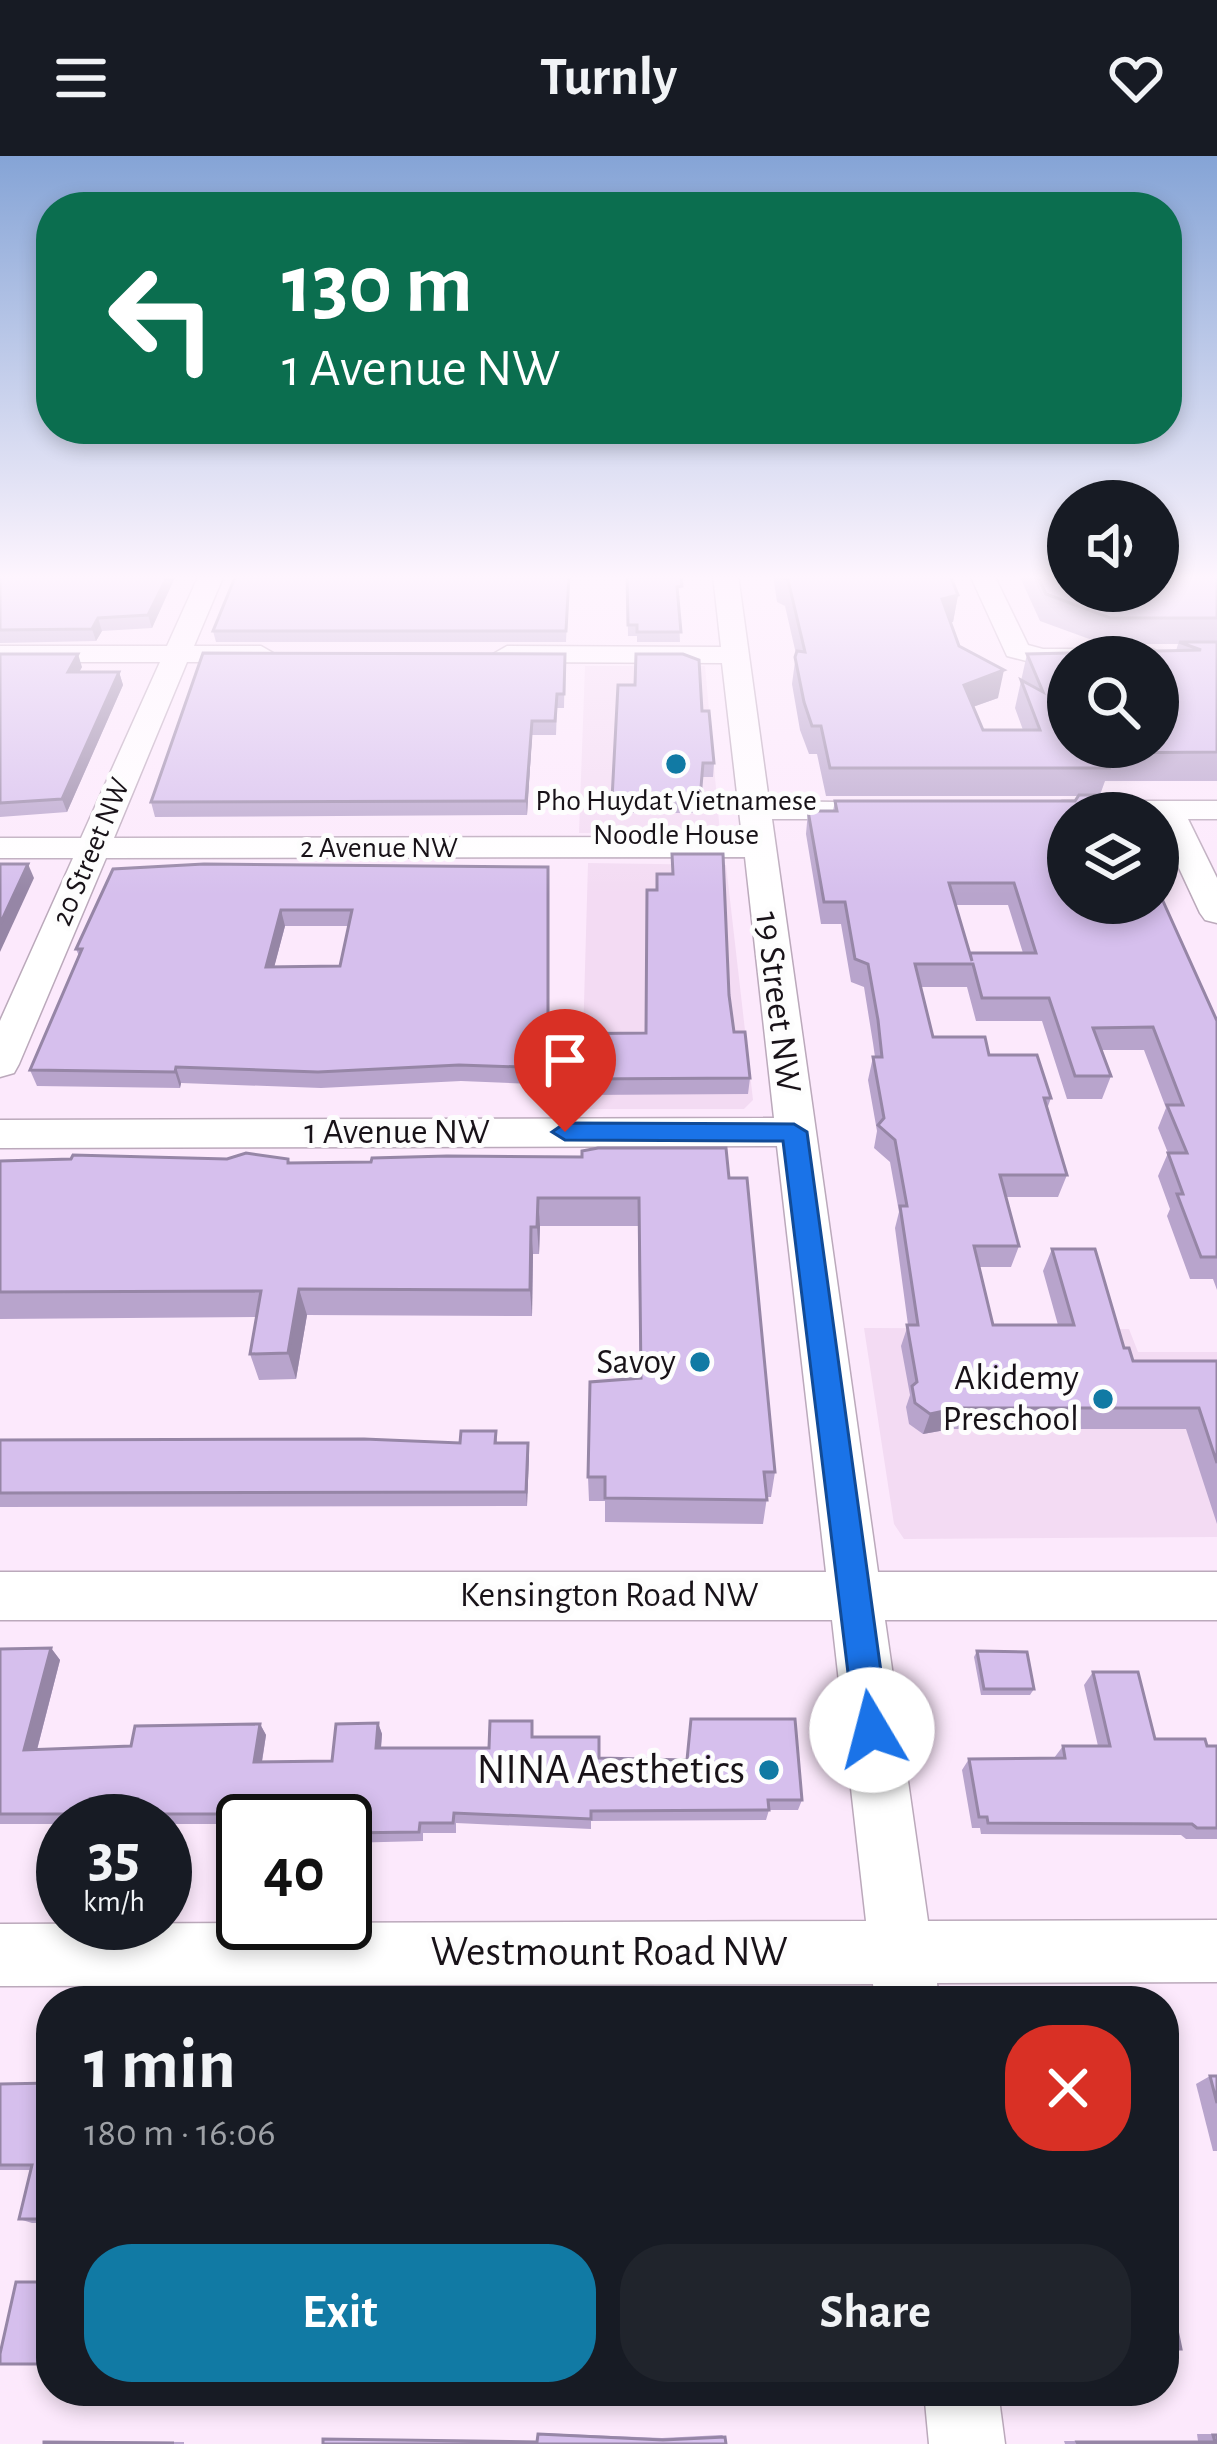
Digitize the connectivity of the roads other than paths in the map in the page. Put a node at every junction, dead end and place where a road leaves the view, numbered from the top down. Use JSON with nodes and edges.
{"nodes":[{"id":1,"x":166,"y":682,"type":"edge"},
{"id":2,"x":738,"y":682,"type":"edge"},
{"id":3,"x":919,"y":810,"type":"edge"},
{"id":4,"x":1030,"y":810,"type":"edge"},
{"id":5,"x":1047,"y":810,"type":"edge"},
{"id":6,"x":1179,"y":810,"type":"edge"},
{"id":7,"x":1217,"y":810,"type":"edge"},
{"id":8,"x":755,"y":828,"type":"junction"},
{"id":9,"x":1179,"y":833,"type":"edge"},
{"id":10,"x":0,"y":848,"type":"edge"},
{"id":11,"x":93,"y":848,"type":"junction"},
{"id":12,"x":1217,"y":913,"type":"edge"},
{"id":13,"x":0,"y":1064,"type":"edge"},
{"id":14,"x":794,"y":1132,"type":"junction"},
{"id":15,"x":0,"y":1134,"type":"edge"},
{"id":16,"x":854,"y":1594,"type":"junction"},
{"id":17,"x":0,"y":1596,"type":"edge"},
{"id":18,"x":1217,"y":1596,"type":"edge"},
{"id":19,"x":1217,"y":1951,"type":"edge"},
{"id":20,"x":0,"y":1955,"type":"edge"},
{"id":21,"x":904,"y":1976,"type":"edge"},
{"id":22,"x":963,"y":2406,"type":"edge"},
{"id":23,"x":967,"y":2444,"type":"edge"}],
"edges":[{"from":1,"to":11,"type":"street","name":"20 Street NW"},
{"from":2,"to":8,"type":"street","name":"19 Street NW"},
{"from":3,"to":8,"type":"street","name":"2 Avenue NW"},
{"from":4,"to":5,"type":"street"},
{"from":6,"to":7,"type":"street"},
{"from":8,"to":11,"type":"street","name":"2 Avenue NW"},
{"from":8,"to":14,"type":"street","name":"19 Street NW"},
{"from":9,"to":12,"type":"street"},
{"from":10,"to":11,"type":"street","name":"2 Avenue NW"},
{"from":11,"to":13,"type":"street","name":"20 Street NW"},
{"from":14,"to":15,"type":"street","name":"1 Avenue NW"},
{"from":14,"to":16,"type":"street","name":"19 Street NW"},
{"from":16,"to":17,"type":"street","name":"Kensington Road NW"},
{"from":16,"to":18,"type":"street","name":"Kensington Road NW"},
{"from":16,"to":21,"type":"street","name":"19 Street NW"},
{"from":19,"to":21,"type":"street","name":"Westmount Road NW"},
{"from":20,"to":21,"type":"street","name":"Westmount Road NW"},
{"from":22,"to":23,"type":"street"}]}
